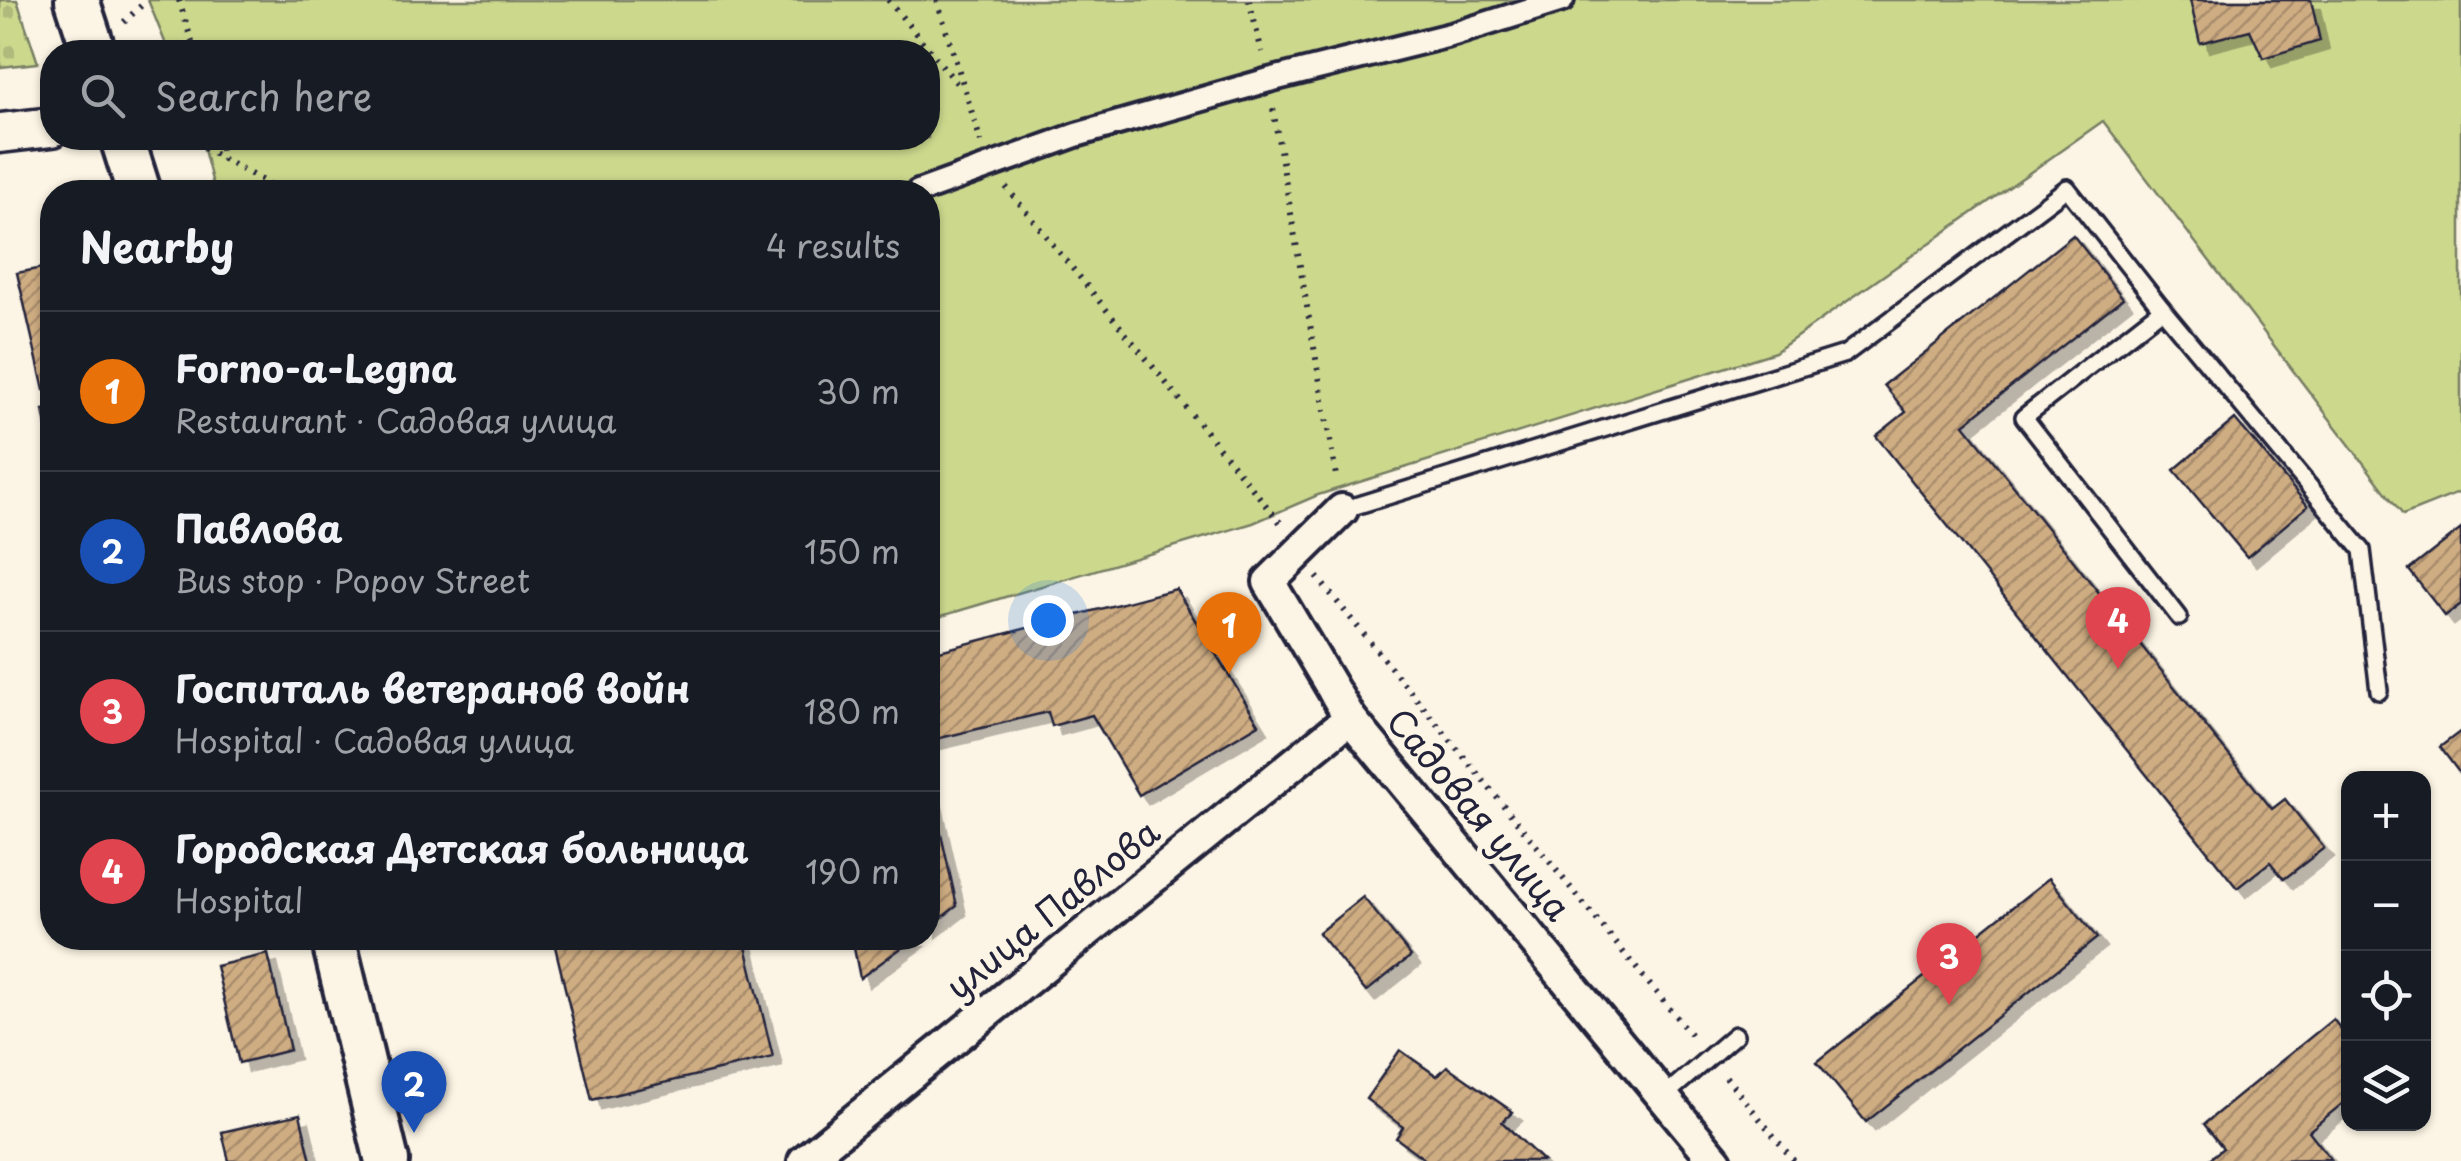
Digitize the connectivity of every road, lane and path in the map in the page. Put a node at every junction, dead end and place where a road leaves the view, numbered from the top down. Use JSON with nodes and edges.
{"nodes":[{"id":1,"x":77,"y":0,"type":"edge"},
{"id":2,"x":147,"y":0,"type":"edge"},
{"id":3,"x":179,"y":0,"type":"edge"},
{"id":4,"x":888,"y":0,"type":"edge"},
{"id":5,"x":937,"y":0,"type":"edge"},
{"id":6,"x":1249,"y":0,"type":"edge"},
{"id":7,"x":1562,"y":0,"type":"edge"},
{"id":8,"x":124,"y":22,"type":"dead end"},
{"id":9,"x":90,"y":40,"type":"edge"},
{"id":10,"x":191,"y":40,"type":"edge"},
{"id":11,"x":921,"y":40,"type":"edge"},
{"id":12,"x":940,"y":63,"type":"edge"},
{"id":13,"x":1268,"y":80,"type":"junction"},
{"id":14,"x":963,"y":91,"type":"junction"},
{"id":15,"x":40,"y":128,"type":"edge"},
{"id":16,"x":0,"y":133,"type":"edge"},
{"id":17,"x":126,"y":150,"type":"edge"},
{"id":18,"x":208,"y":150,"type":"edge"},
{"id":19,"x":221,"y":150,"type":"edge"},
{"id":20,"x":223,"y":158,"type":"junction"},
{"id":21,"x":991,"y":168,"type":"junction"},
{"id":22,"x":134,"y":180,"type":"edge"},
{"id":23,"x":262,"y":180,"type":"edge"},
{"id":24,"x":940,"y":185,"type":"edge"},
{"id":25,"x":2162,"y":309,"type":"junction"},
{"id":26,"x":1342,"y":510,"type":"junction"},
{"id":27,"x":1308,"y":561,"type":"junction"},
{"id":28,"x":2178,"y":617,"type":"dead end"},
{"id":29,"x":2379,"y":691,"type":"dead end"},
{"id":30,"x":1350,"y":718,"type":"junction"},
{"id":31,"x":336,"y":950,"type":"edge"},
{"id":32,"x":1735,"y":1036,"type":"dead end"},
{"id":33,"x":1710,"y":1058,"type":"junction"},
{"id":34,"x":1663,"y":1097,"type":"junction"},
{"id":35,"x":387,"y":1161,"type":"edge"},
{"id":36,"x":804,"y":1161,"type":"edge"},
{"id":37,"x":1716,"y":1161,"type":"edge"},
{"id":38,"x":1794,"y":1161,"type":"edge"}],
"edges":[{"from":1,"to":9,"type":"main road"},
{"from":2,"to":8,"type":"path"},
{"from":3,"to":10,"type":"path"},
{"from":4,"to":11,"type":"path"},
{"from":5,"to":14,"type":"path"},
{"from":6,"to":13,"type":"path"},
{"from":7,"to":13,"type":"street"},
{"from":12,"to":14,"type":"path"},
{"from":13,"to":21,"type":"street"},
{"from":13,"to":26,"type":"path"},
{"from":14,"to":21,"type":"path"},
{"from":15,"to":16,"type":"street"},
{"from":17,"to":22,"type":"main road"},
{"from":18,"to":20,"type":"path"},
{"from":19,"to":20,"type":"path"},
{"from":20,"to":23,"type":"path"},
{"from":21,"to":24,"type":"street"},
{"from":21,"to":27,"type":"path"},
{"from":25,"to":26,"type":"lane"},
{"from":25,"to":28,"type":"lane"},
{"from":25,"to":29,"type":"lane"},
{"from":26,"to":27,"type":"street","name":"Садовая улица"},
{"from":27,"to":30,"type":"street","name":"Садовая улица"},
{"from":27,"to":33,"type":"path"},
{"from":30,"to":34,"type":"street","name":"Садовая улица"},
{"from":30,"to":36,"type":"street","name":"улица Павлова"},
{"from":31,"to":35,"type":"main road"},
{"from":32,"to":33,"type":"lane"},
{"from":33,"to":34,"type":"lane"},
{"from":33,"to":38,"type":"path"},
{"from":34,"to":37,"type":"street","name":"Садовая улица"}]}
